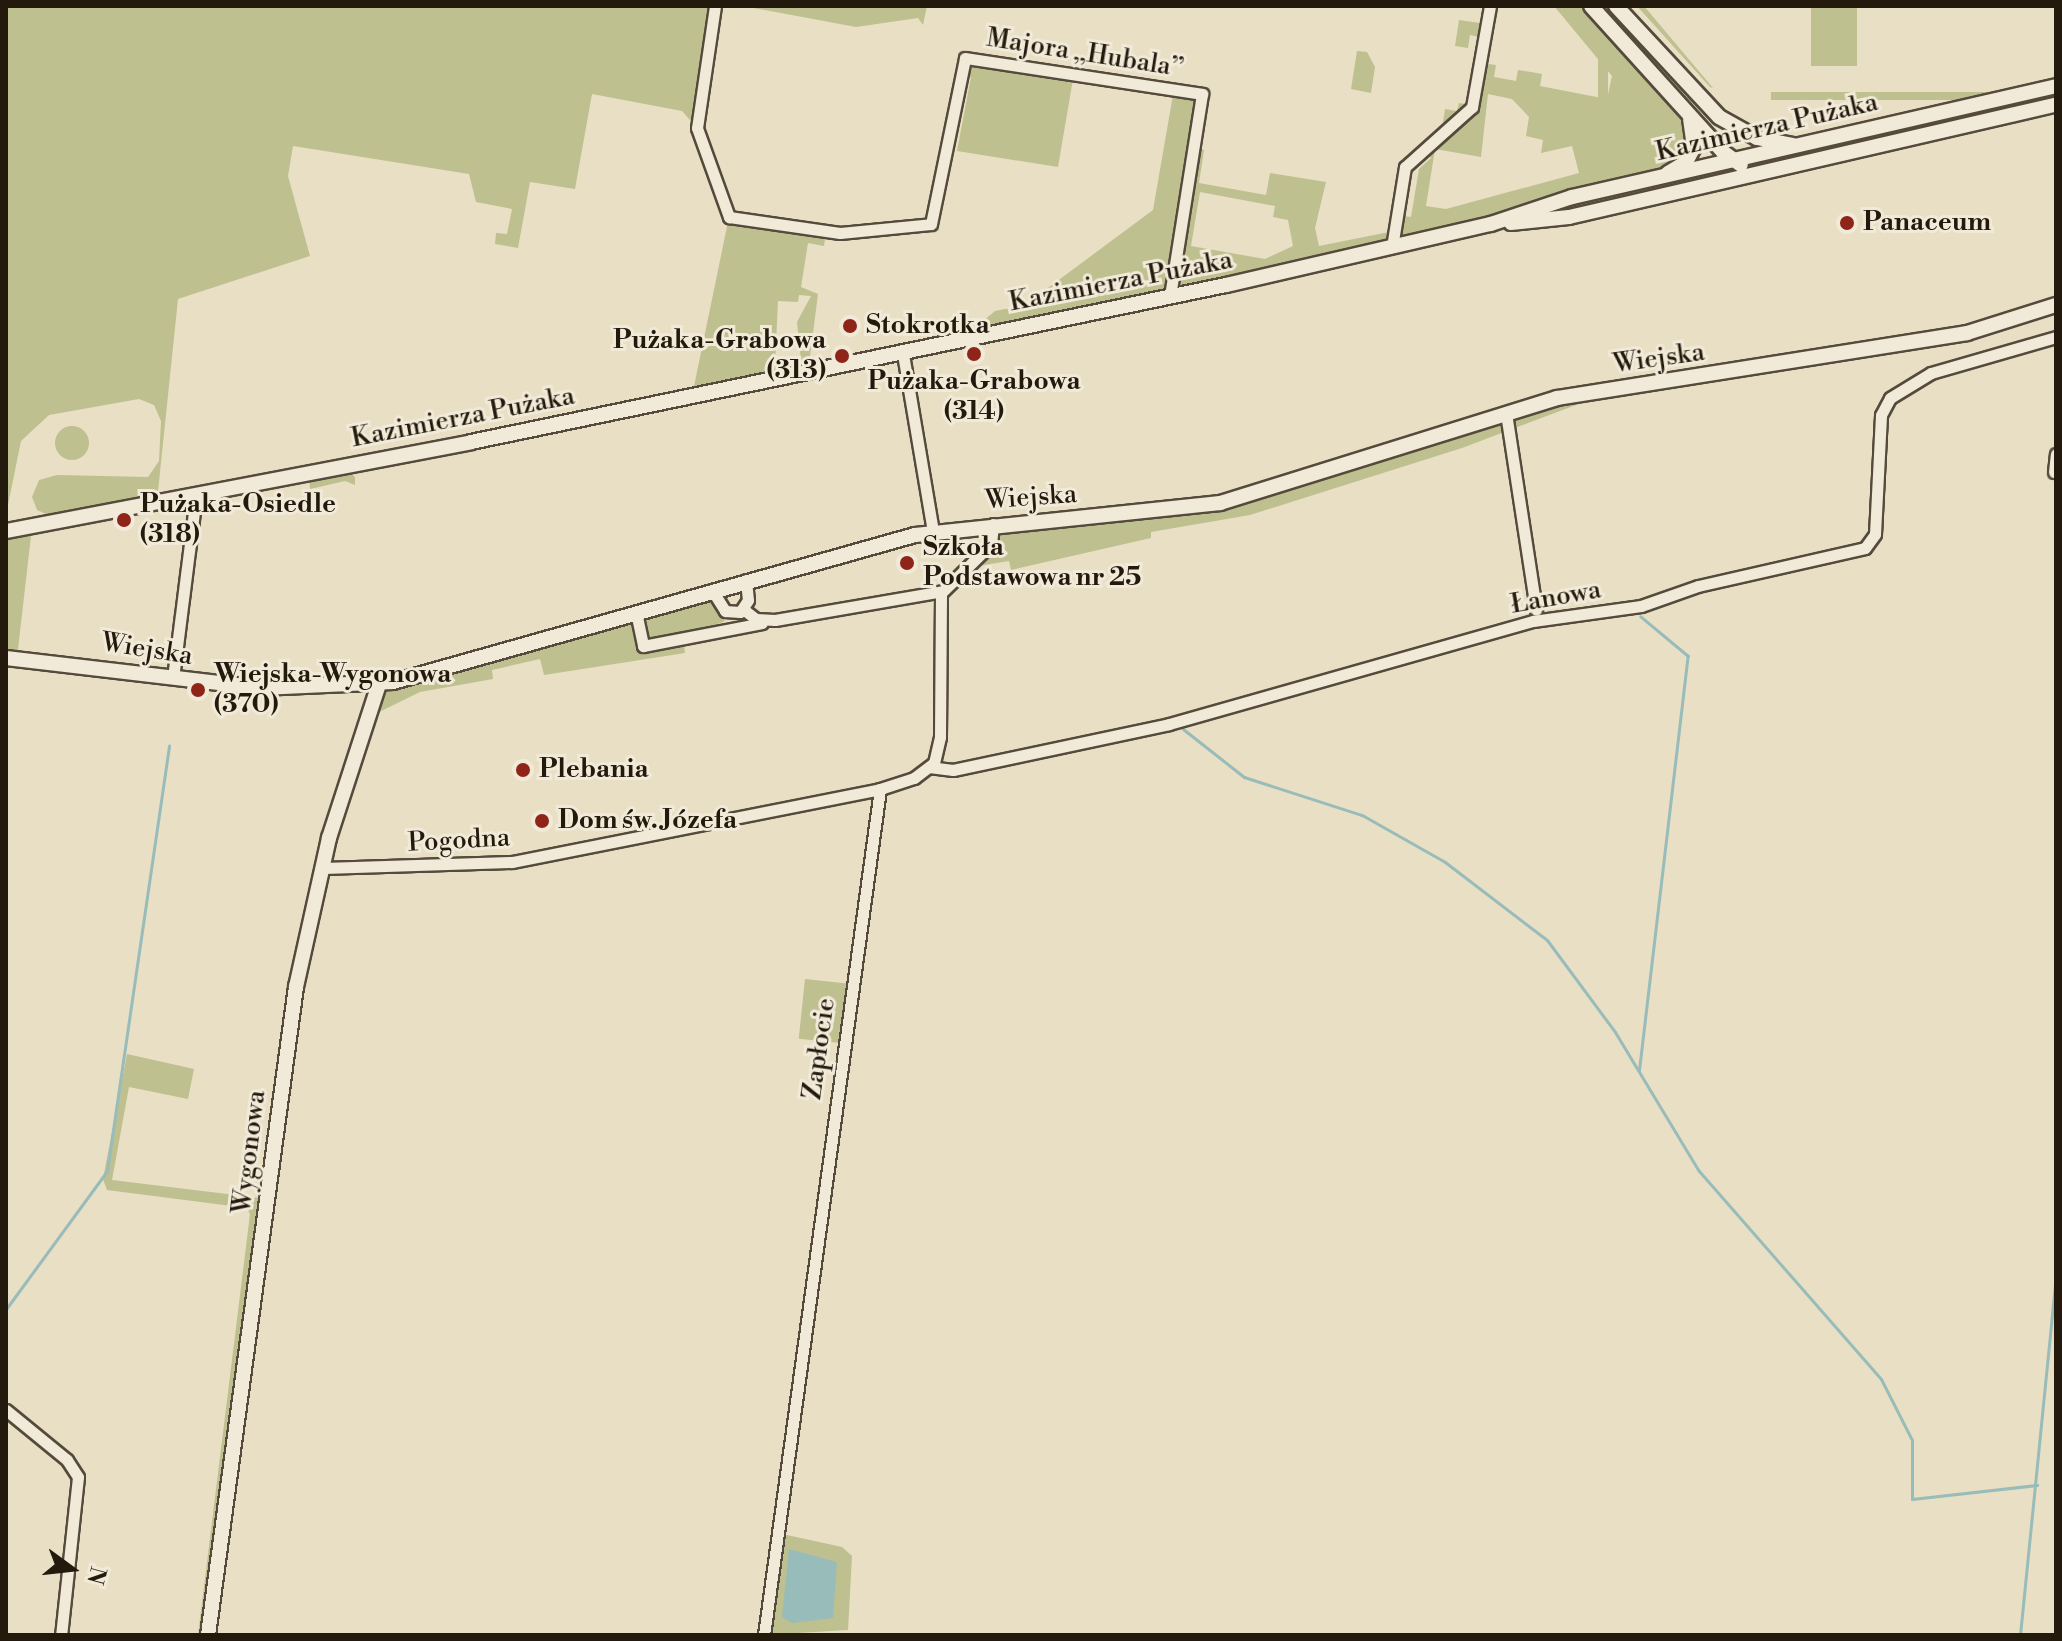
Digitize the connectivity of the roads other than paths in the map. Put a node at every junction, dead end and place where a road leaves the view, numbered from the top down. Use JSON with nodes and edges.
{"nodes":[{"id":1,"x":715,"y":6,"type":"edge"},
{"id":2,"x":1490,"y":6,"type":"edge"},
{"id":3,"x":1591,"y":6,"type":"edge"},
{"id":4,"x":1616,"y":6,"type":"edge"},
{"id":5,"x":2056,"y":86,"type":"edge"},
{"id":6,"x":1699,"y":99,"type":"junction"},
{"id":7,"x":2056,"y":105,"type":"edge"},
{"id":8,"x":1683,"y":109,"type":"junction"},
{"id":9,"x":1800,"y":146,"type":"junction"},
{"id":10,"x":1723,"y":152,"type":"junction"},
{"id":11,"x":1736,"y":162,"type":"junction"},
{"id":12,"x":1718,"y":167,"type":"junction"},
{"id":13,"x":1771,"y":171,"type":"junction"},
{"id":14,"x":1651,"y":179,"type":"junction"},
{"id":15,"x":1690,"y":188,"type":"junction"},
{"id":16,"x":1491,"y":224,"type":"junction"},
{"id":17,"x":1392,"y":247,"type":"junction"},
{"id":18,"x":1170,"y":296,"type":"junction"},
{"id":19,"x":2056,"y":305,"type":"edge"},
{"id":20,"x":2056,"y":337,"type":"edge"},
{"id":21,"x":903,"y":354,"type":"junction"},
{"id":22,"x":1506,"y":413,"type":"junction"},
{"id":23,"x":2056,"y":454,"type":"edge"},
{"id":24,"x":2054,"y":472,"type":"edge"},
{"id":25,"x":196,"y":497,"type":"junction"},
{"id":26,"x":993,"y":524,"type":"junction"},
{"id":27,"x":6,"y":531,"type":"edge"},
{"id":28,"x":933,"y":532,"type":"junction"},
{"id":29,"x":746,"y":580,"type":"junction"},
{"id":30,"x":712,"y":590,"type":"junction"},
{"id":31,"x":943,"y":591,"type":"junction"},
{"id":32,"x":743,"y":609,"type":"junction"},
{"id":33,"x":1536,"y":610,"type":"dead end"},
{"id":34,"x":636,"y":612,"type":"junction"},
{"id":35,"x":729,"y":613,"type":"junction"},
{"id":36,"x":775,"y":620,"type":"junction"},
{"id":37,"x":716,"y":632,"type":"junction"},
{"id":38,"x":6,"y":658,"type":"edge"},
{"id":39,"x":173,"y":678,"type":"junction"},
{"id":40,"x":379,"y":684,"type":"junction"},
{"id":41,"x":929,"y":767,"type":"junction"},
{"id":42,"x":880,"y":789,"type":"junction"},
{"id":43,"x":321,"y":868,"type":"junction"},
{"id":44,"x":6,"y":1410,"type":"edge"},
{"id":45,"x":61,"y":1635,"type":"edge"},
{"id":46,"x":208,"y":1635,"type":"edge"},
{"id":47,"x":764,"y":1635,"type":"edge"}],
"edges":[{"from":1,"to":18,"type":"street","name":"Majora „Hubala”"},
{"from":2,"to":17,"type":"street"},
{"from":3,"to":8,"type":"street"},
{"from":4,"to":6,"type":"street"},
{"from":5,"to":9,"type":"street","name":"Kazimierza Pużaka"},
{"from":6,"to":9,"type":"street"},
{"from":6,"to":10,"type":"street"},
{"from":7,"to":13,"type":"street","name":"Kazimierza Pużaka"},
{"from":8,"to":10,"type":"street"},
{"from":8,"to":14,"type":"street"},
{"from":9,"to":11,"type":"street","name":"Kazimierza Pużaka"},
{"from":10,"to":11,"type":"street"},
{"from":10,"to":12,"type":"street"},
{"from":11,"to":12,"type":"street","name":"Kazimierza Pużaka"},
{"from":11,"to":13,"type":"street"},
{"from":12,"to":14,"type":"street","name":"Kazimierza Pużaka"},
{"from":12,"to":15,"type":"street"},
{"from":13,"to":15,"type":"street","name":"Kazimierza Pużaka"},
{"from":14,"to":16,"type":"street","name":"Kazimierza Pużaka"},
{"from":15,"to":16,"type":"street","name":"Kazimierza Pużaka"},
{"from":16,"to":17,"type":"street","name":"Kazimierza Pużaka"},
{"from":17,"to":18,"type":"street","name":"Kazimierza Pużaka"},
{"from":18,"to":21,"type":"street","name":"Kazimierza Pużaka"},
{"from":19,"to":22,"type":"street","name":"Wiejska"},
{"from":20,"to":41,"type":"street","name":"Łanowa"},
{"from":21,"to":25,"type":"street","name":"Kazimierza Pużaka"},
{"from":21,"to":28,"type":"street"},
{"from":22,"to":26,"type":"street","name":"Wiejska"},
{"from":22,"to":33,"type":"street"},
{"from":23,"to":24,"type":"street"},
{"from":25,"to":27,"type":"street","name":"Kazimierza Pużaka"},
{"from":25,"to":39,"type":"street"},
{"from":26,"to":28,"type":"street","name":"Wiejska"},
{"from":26,"to":31,"type":"street"},
{"from":28,"to":29,"type":"street","name":"Wiejska"},
{"from":29,"to":30,"type":"street","name":"Wiejska"},
{"from":29,"to":32,"type":"street"},
{"from":30,"to":34,"type":"street","name":"Wiejska"},
{"from":30,"to":35,"type":"street"},
{"from":31,"to":36,"type":"street"},
{"from":31,"to":41,"type":"street"},
{"from":32,"to":35,"type":"street"},
{"from":32,"to":36,"type":"street"},
{"from":34,"to":37,"type":"street"},
{"from":34,"to":40,"type":"street","name":"Wiejska"},
{"from":35,"to":37,"type":"street"},
{"from":36,"to":37,"type":"street"},
{"from":38,"to":39,"type":"street","name":"Wiejska"},
{"from":39,"to":40,"type":"street","name":"Wiejska"},
{"from":40,"to":43,"type":"street","name":"Wygonowa"},
{"from":41,"to":42,"type":"street"},
{"from":42,"to":43,"type":"street","name":"Pogodna"},
{"from":42,"to":47,"type":"street","name":"Zapłocie"},
{"from":43,"to":46,"type":"street","name":"Wygonowa"},
{"from":44,"to":45,"type":"street"}]}
